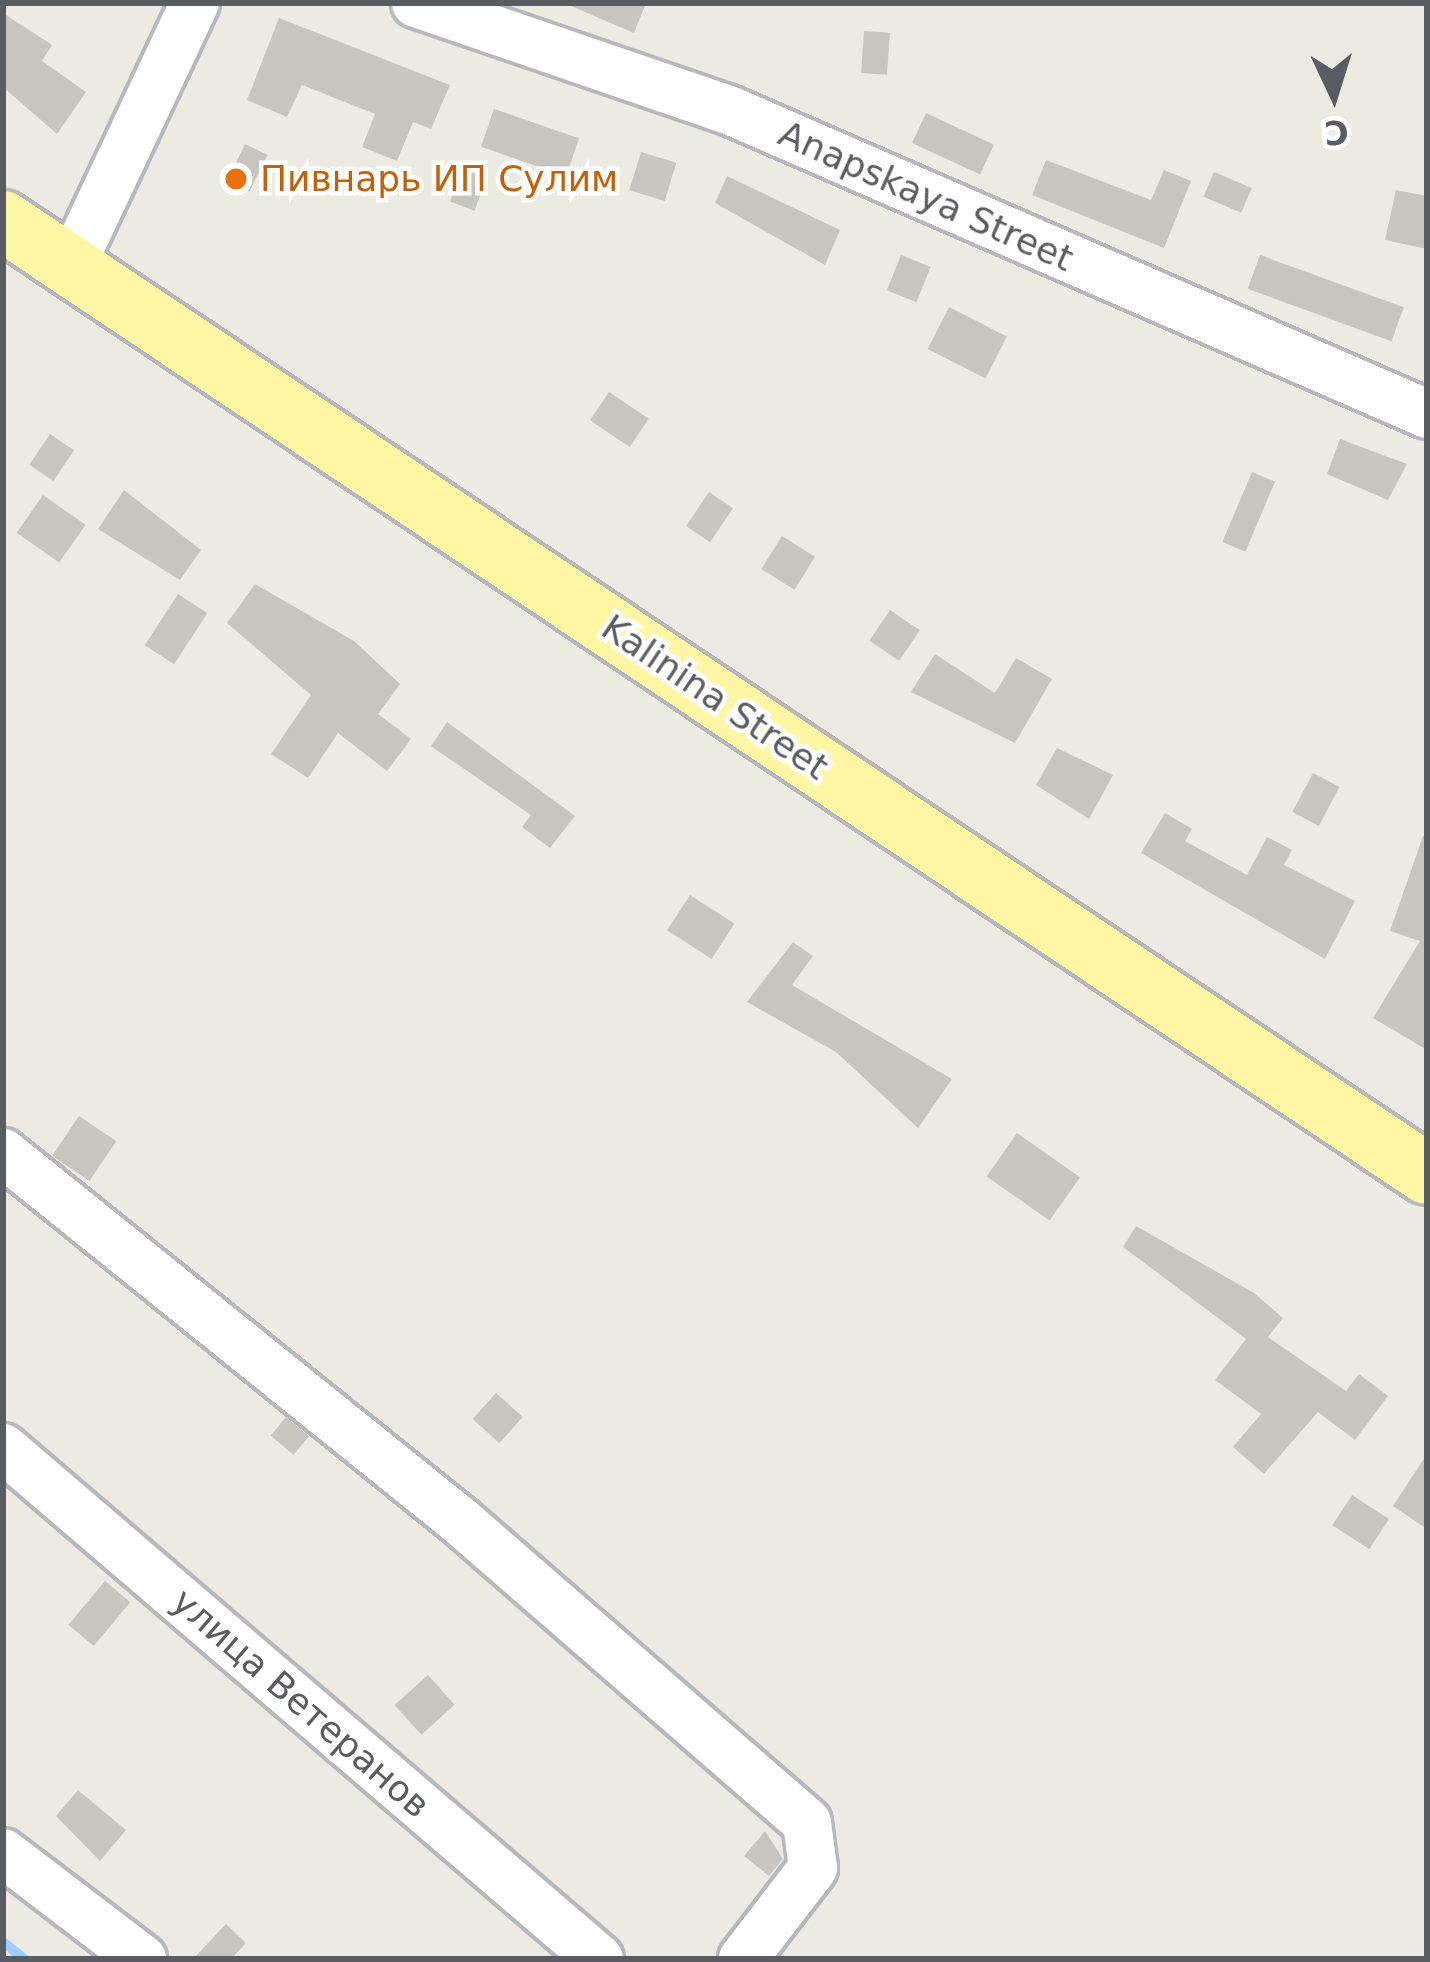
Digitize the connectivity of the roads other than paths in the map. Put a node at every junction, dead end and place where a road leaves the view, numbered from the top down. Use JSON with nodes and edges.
{"nodes":[{"id":1,"x":195,"y":3,"type":"edge"},
{"id":2,"x":416,"y":3,"type":"edge"},
{"id":3,"x":3,"y":221,"type":"edge"},
{"id":4,"x":71,"y":266,"type":"junction"},
{"id":5,"x":1422,"y":404,"type":"edge"},
{"id":6,"x":3,"y":1153,"type":"edge"},
{"id":7,"x":1427,"y":1174,"type":"edge"},
{"id":8,"x":3,"y":1448,"type":"edge"},
{"id":9,"x":3,"y":1853,"type":"edge"},
{"id":10,"x":142,"y":1959,"type":"edge"},
{"id":11,"x":599,"y":1959,"type":"edge"},
{"id":12,"x":743,"y":1959,"type":"edge"}],
"edges":[{"from":1,"to":4,"type":"street"},
{"from":2,"to":5,"type":"street","name":"Anapskaya Street"},
{"from":3,"to":4,"type":"main road","name":"Kalinina Street"},
{"from":4,"to":7,"type":"main road","name":"Kalinina Street"},
{"from":6,"to":12,"type":"street"},
{"from":8,"to":11,"type":"street","name":"улица Ветеранов"},
{"from":9,"to":10,"type":"street"}]}
